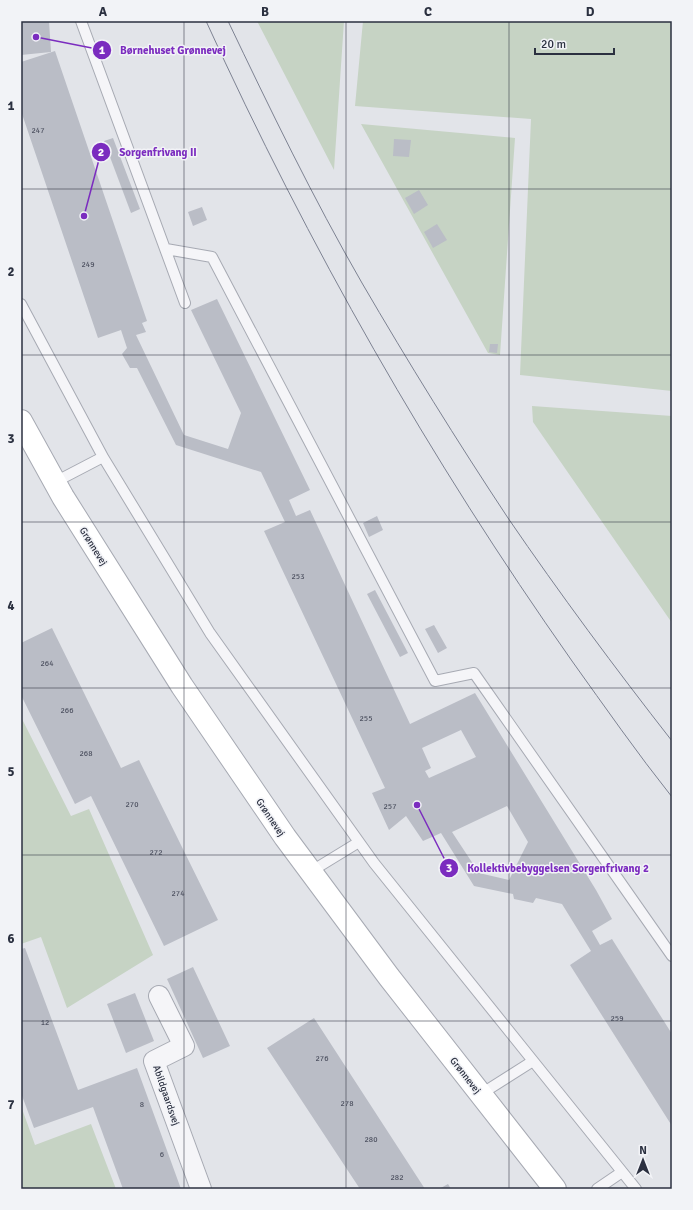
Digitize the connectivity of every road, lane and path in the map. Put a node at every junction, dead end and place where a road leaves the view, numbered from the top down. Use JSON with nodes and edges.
{"nodes":[{"id":1,"x":81,"y":21,"type":"edge"},
{"id":2,"x":166,"y":249,"type":"junction"},
{"id":3,"x":186,"y":303,"type":"dead end"},
{"id":4,"x":21,"y":304,"type":"edge"},
{"id":5,"x":21,"y":422,"type":"edge"},
{"id":6,"x":103,"y":457,"type":"junction"},
{"id":7,"x":55,"y":482,"type":"junction"},
{"id":8,"x":359,"y":842,"type":"junction"},
{"id":9,"x":310,"y":872,"type":"junction"},
{"id":10,"x":672,"y":956,"type":"edge"},
{"id":11,"x":159,"y":996,"type":"dead end"},
{"id":12,"x":533,"y":1060,"type":"junction"},
{"id":13,"x":481,"y":1094,"type":"junction"},
{"id":14,"x":622,"y":1172,"type":"junction"},
{"id":15,"x":201,"y":1189,"type":"edge"},
{"id":16,"x":555,"y":1189,"type":"edge"},
{"id":17,"x":597,"y":1189,"type":"edge"},
{"id":18,"x":636,"y":1189,"type":"edge"}],
"edges":[{"from":1,"to":2,"type":"lane"},
{"from":2,"to":3,"type":"lane"},
{"from":2,"to":10,"type":"lane"},
{"from":4,"to":6,"type":"lane"},
{"from":5,"to":7,"type":"street","name":"Grønnevej"},
{"from":6,"to":7,"type":"lane"},
{"from":6,"to":8,"type":"lane"},
{"from":7,"to":9,"type":"street","name":"Grønnevej"},
{"from":8,"to":9,"type":"lane"},
{"from":8,"to":12,"type":"lane"},
{"from":9,"to":13,"type":"street","name":"Grønnevej"},
{"from":11,"to":15,"type":"street","name":"Abildgaardsvej"},
{"from":12,"to":13,"type":"lane"},
{"from":12,"to":14,"type":"lane"},
{"from":13,"to":16,"type":"street","name":"Grønnevej"},
{"from":14,"to":17,"type":"lane"},
{"from":14,"to":18,"type":"lane"}]}
